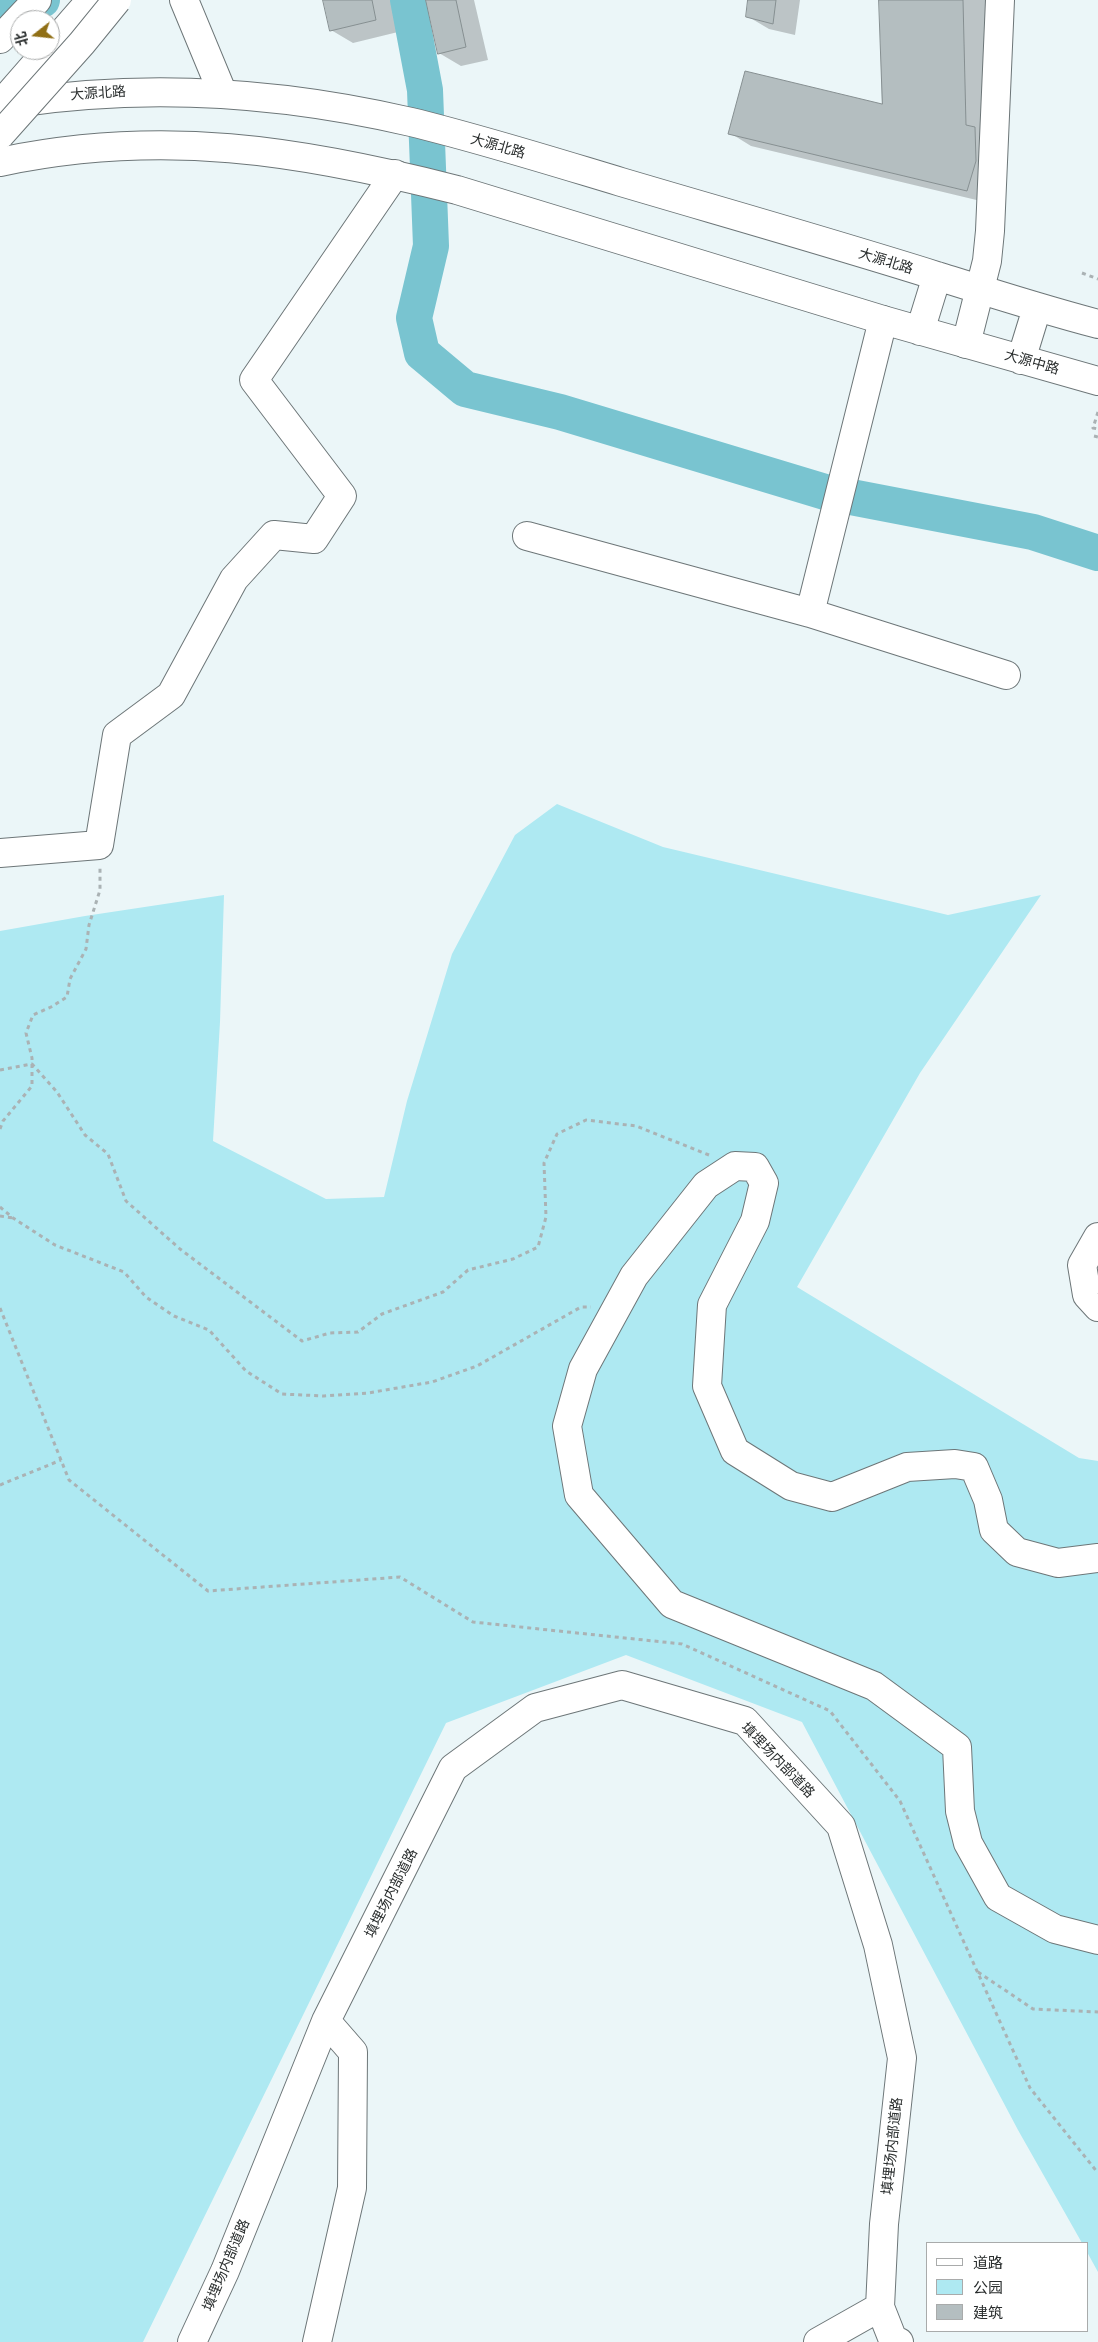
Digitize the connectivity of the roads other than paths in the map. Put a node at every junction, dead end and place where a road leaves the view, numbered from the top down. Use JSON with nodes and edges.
{"nodes":[{"id":1,"x":37,"y":0,"type":"edge"},
{"id":2,"x":50,"y":0,"type":"edge"},
{"id":3,"x":91,"y":0,"type":"edge"},
{"id":4,"x":117,"y":0,"type":"edge"},
{"id":5,"x":184,"y":0,"type":"edge"},
{"id":6,"x":1000,"y":0,"type":"edge"},
{"id":7,"x":41,"y":10,"type":"edge"},
{"id":8,"x":60,"y":36,"type":"edge"},
{"id":9,"x":0,"y":39,"type":"edge"},
{"id":10,"x":10,"y":46,"type":"edge"},
{"id":11,"x":0,"y":57,"type":"edge"},
{"id":12,"x":40,"y":60,"type":"edge"},
{"id":13,"x":223,"y":94,"type":"junction"},
{"id":14,"x":0,"y":106,"type":"edge"},
{"id":15,"x":0,"y":135,"type":"edge"},
{"id":16,"x":0,"y":162,"type":"edge"},
{"id":17,"x":401,"y":176,"type":"junction"},
{"id":18,"x":937,"y":276,"type":"junction"},
{"id":19,"x":981,"y":290,"type":"junction"},
{"id":20,"x":1037,"y":308,"type":"junction"},
{"id":21,"x":883,"y":320,"type":"junction"},
{"id":22,"x":1098,"y":324,"type":"edge"},
{"id":23,"x":920,"y":331,"type":"junction"},
{"id":24,"x":966,"y":344,"type":"junction"},
{"id":25,"x":1021,"y":360,"type":"junction"},
{"id":26,"x":1098,"y":381,"type":"edge"},
{"id":27,"x":527,"y":536,"type":"dead end"},
{"id":28,"x":810,"y":613,"type":"junction"},
{"id":29,"x":1006,"y":675,"type":"dead end"},
{"id":30,"x":0,"y":853,"type":"edge"},
{"id":31,"x":1098,"y":1236,"type":"edge"},
{"id":32,"x":1098,"y":1307,"type":"edge"},
{"id":33,"x":1098,"y":1558,"type":"edge"},
{"id":34,"x":1098,"y":1940,"type":"edge"},
{"id":35,"x":326,"y":2021,"type":"junction"},
{"id":36,"x":880,"y":2307,"type":"junction"},
{"id":37,"x":192,"y":2342,"type":"edge"},
{"id":38,"x":318,"y":2342,"type":"edge"},
{"id":39,"x":818,"y":2342,"type":"edge"},
{"id":40,"x":899,"y":2342,"type":"edge"}],
"edges":[{"from":1,"to":9,"type":"main road"},
{"from":2,"to":7,"type":"main road"},
{"from":3,"to":8,"type":"main road"},
{"from":4,"to":15,"type":"main road","bridge":true},
{"from":5,"to":13,"type":"main road"},
{"from":6,"to":19,"type":"main road"},
{"from":10,"to":11,"type":"main road"},
{"from":12,"to":14,"type":"main road"},
{"from":13,"to":14,"type":"main road","name":"大源北路"},
{"from":13,"to":18,"type":"main road","name":"大源北路"},
{"from":16,"to":17,"type":"main road"},
{"from":17,"to":21,"type":"main road"},
{"from":17,"to":30,"type":"main road"},
{"from":18,"to":19,"type":"main road","name":"大源北路"},
{"from":18,"to":23,"type":"main road"},
{"from":19,"to":20,"type":"main road"},
{"from":19,"to":24,"type":"main road"},
{"from":20,"to":22,"type":"main road"},
{"from":20,"to":25,"type":"main road"},
{"from":21,"to":23,"type":"main road"},
{"from":21,"to":28,"type":"main road"},
{"from":23,"to":24,"type":"main road"},
{"from":24,"to":25,"type":"main road","name":"大源中路"},
{"from":25,"to":26,"type":"main road","name":"大源中路"},
{"from":27,"to":28,"type":"main road"},
{"from":28,"to":29,"type":"main road"},
{"from":31,"to":32,"type":"main road"},
{"from":33,"to":34,"type":"main road"},
{"from":35,"to":36,"type":"main road","name":"填埋场内部道路"},
{"from":35,"to":37,"type":"main road","name":"填埋场内部道路"},
{"from":35,"to":38,"type":"main road"},
{"from":36,"to":39,"type":"main road"},
{"from":36,"to":40,"type":"main road","name":"填埋场内部道路"}]}
